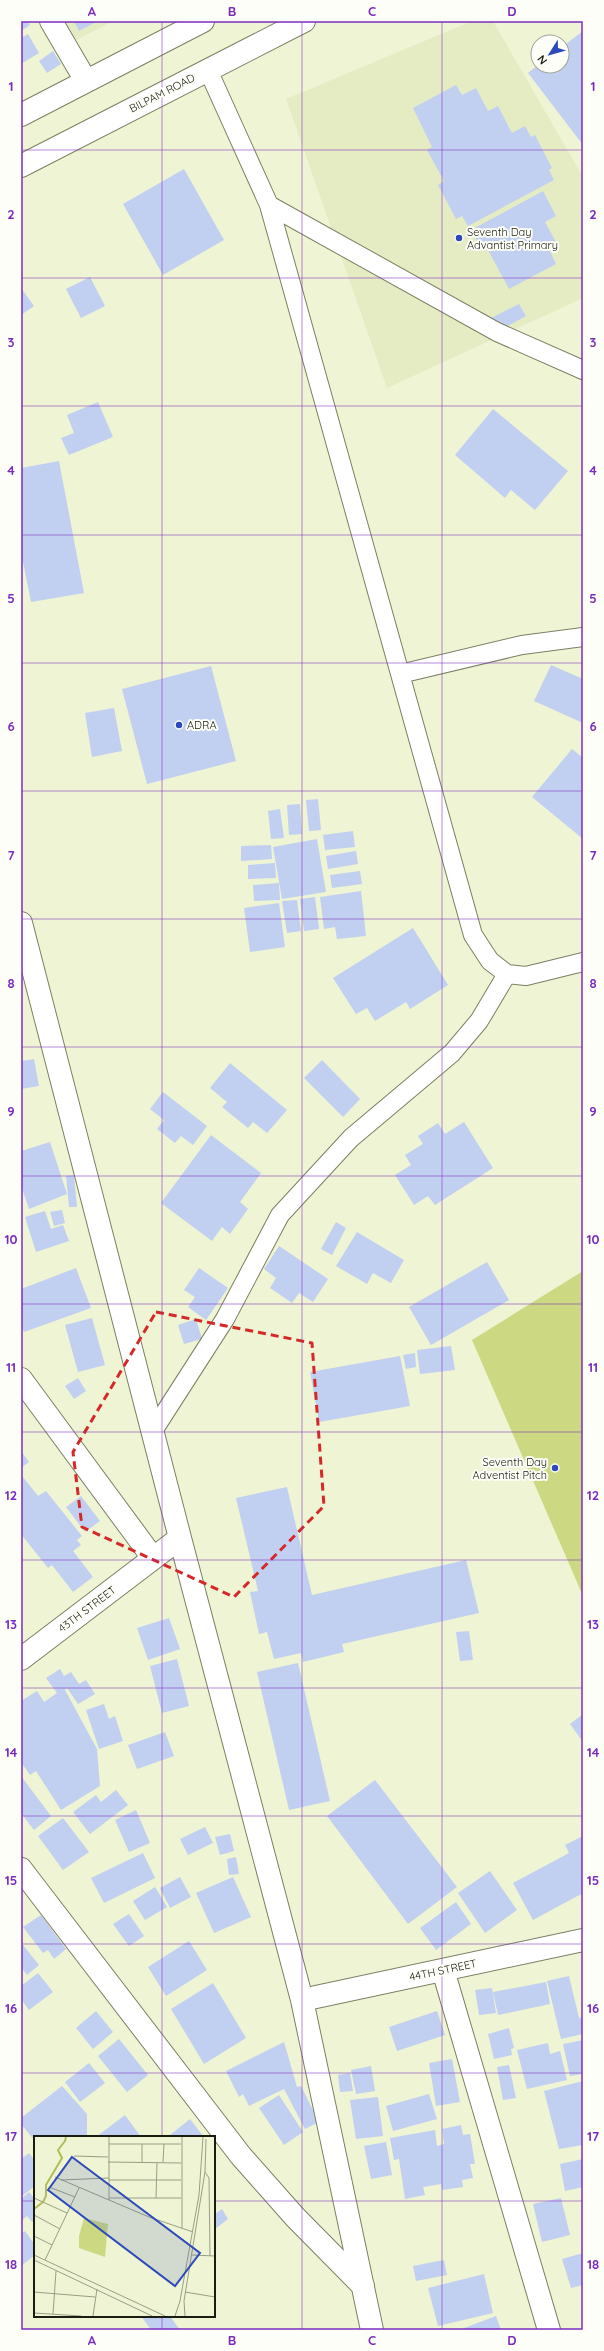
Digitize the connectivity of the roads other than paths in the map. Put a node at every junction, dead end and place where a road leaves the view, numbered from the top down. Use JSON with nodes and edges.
{"nodes":[{"id":1,"x":51,"y":21,"type":"edge"},
{"id":2,"x":203,"y":21,"type":"edge"},
{"id":3,"x":304,"y":21,"type":"edge"},
{"id":4,"x":208,"y":70,"type":"junction"},
{"id":5,"x":86,"y":81,"type":"junction"},
{"id":6,"x":21,"y":115,"type":"edge"},
{"id":7,"x":21,"y":166,"type":"edge"},
{"id":8,"x":269,"y":205,"type":"junction"},
{"id":9,"x":583,"y":370,"type":"edge"},
{"id":10,"x":583,"y":637,"type":"edge"},
{"id":11,"x":400,"y":674,"type":"junction"},
{"id":12,"x":21,"y":922,"type":"edge"},
{"id":13,"x":583,"y":962,"type":"edge"},
{"id":14,"x":507,"y":974,"type":"junction"},
{"id":15,"x":21,"y":1379,"type":"edge"},
{"id":16,"x":153,"y":1431,"type":"junction"},
{"id":17,"x":180,"y":1538,"type":"junction"},
{"id":18,"x":153,"y":1558,"type":"junction"},
{"id":19,"x":21,"y":1659,"type":"edge"},
{"id":20,"x":21,"y":1869,"type":"edge"},
{"id":21,"x":583,"y":1940,"type":"edge"},
{"id":22,"x":443,"y":1970,"type":"junction"},
{"id":23,"x":302,"y":2000,"type":"junction"},
{"id":24,"x":364,"y":2286,"type":"junction"},
{"id":25,"x":372,"y":2330,"type":"edge"},
{"id":26,"x":549,"y":2330,"type":"edge"}],
"edges":[{"from":1,"to":5,"type":"street"},
{"from":2,"to":5,"type":"street"},
{"from":3,"to":4,"type":"street","name":"BILPAM ROAD"},
{"from":4,"to":7,"type":"street","name":"BILPAM ROAD"},
{"from":4,"to":8,"type":"lane"},
{"from":5,"to":6,"type":"street"},
{"from":8,"to":9,"type":"lane"},
{"from":8,"to":11,"type":"lane"},
{"from":10,"to":11,"type":"lane"},
{"from":11,"to":14,"type":"lane"},
{"from":12,"to":16,"type":"street"},
{"from":13,"to":14,"type":"lane"},
{"from":14,"to":16,"type":"lane"},
{"from":15,"to":18,"type":"street"},
{"from":16,"to":17,"type":"street"},
{"from":17,"to":18,"type":"street","name":"43TH STREET"},
{"from":17,"to":23,"type":"street"},
{"from":18,"to":19,"type":"street","name":"43TH STREET"},
{"from":20,"to":24,"type":"street"},
{"from":21,"to":22,"type":"street","name":"44TH STREET"},
{"from":22,"to":23,"type":"street","name":"44TH STREET"},
{"from":22,"to":26,"type":"street"},
{"from":23,"to":24,"type":"street"},
{"from":24,"to":25,"type":"street"}]}
